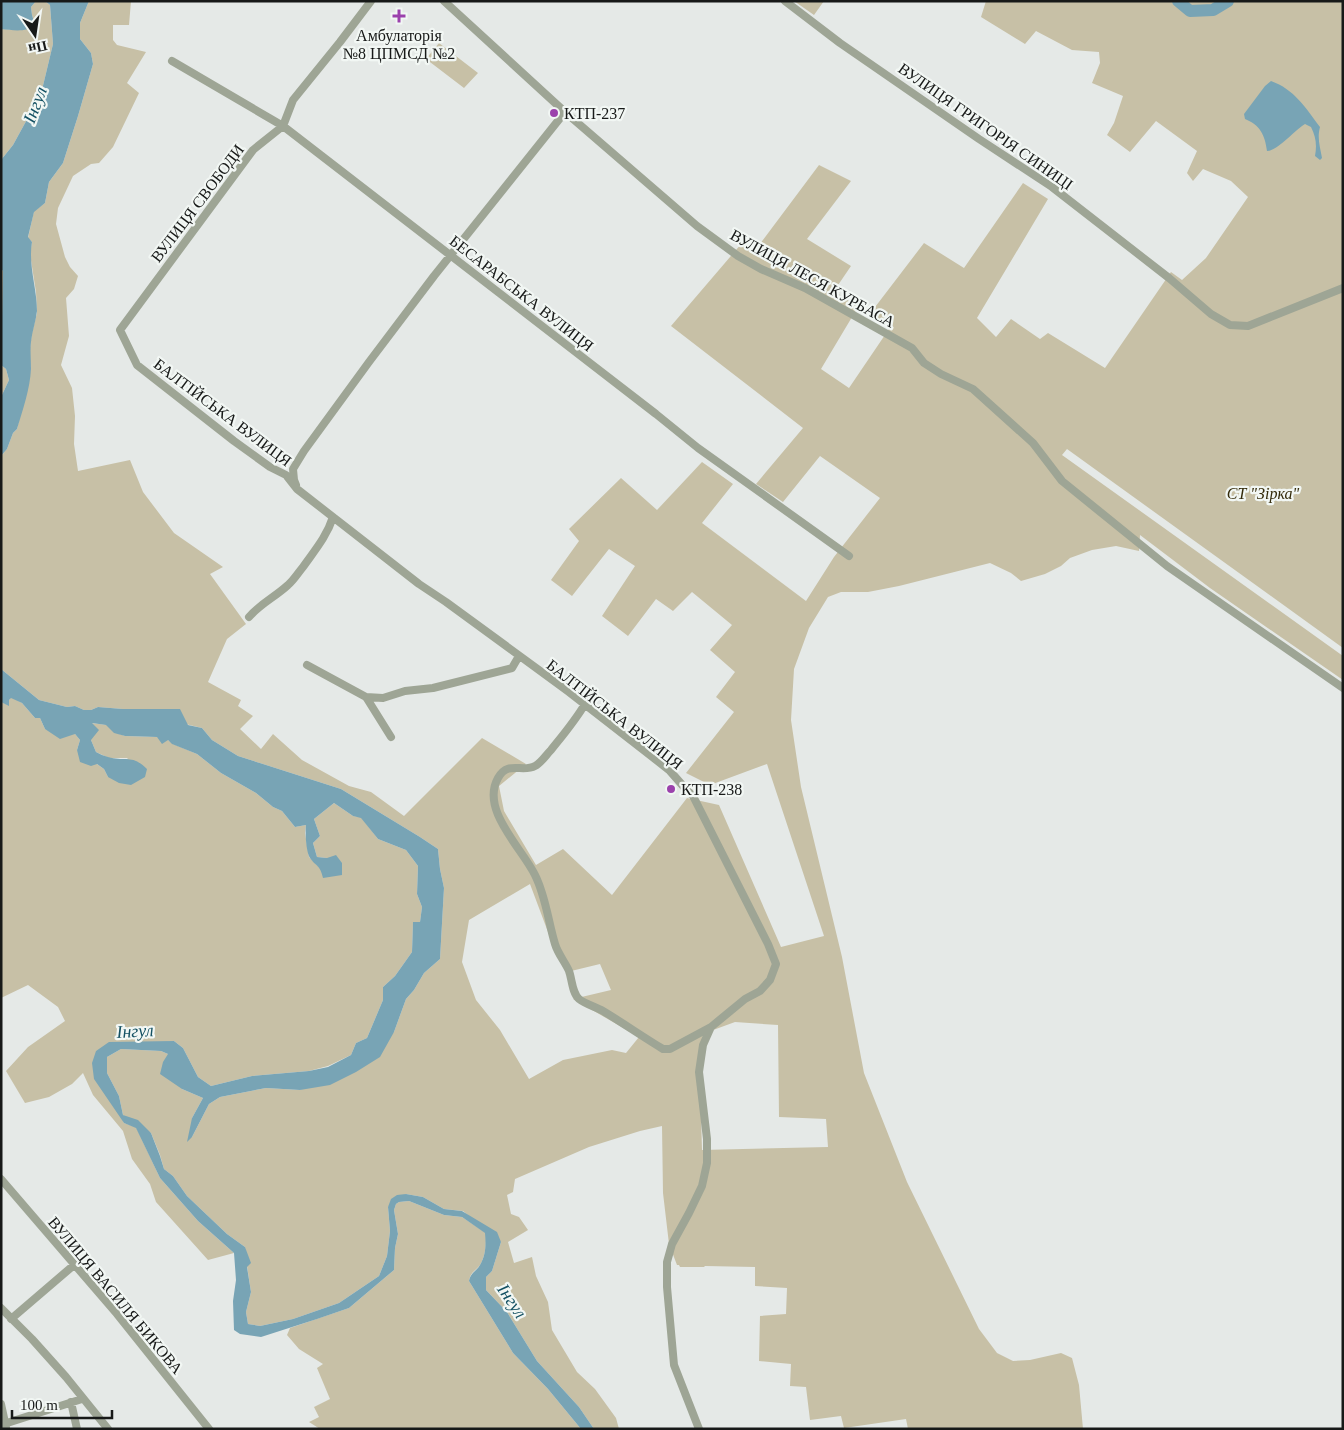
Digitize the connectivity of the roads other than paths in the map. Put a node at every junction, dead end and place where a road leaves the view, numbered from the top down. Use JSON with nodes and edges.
{"nodes":[{"id":1,"x":371,"y":1,"type":"edge"},
{"id":2,"x":444,"y":1,"type":"edge"},
{"id":3,"x":785,"y":1,"type":"edge"},
{"id":4,"x":172,"y":61,"type":"dead end"},
{"id":5,"x":565,"y":112,"type":"junction"},
{"id":6,"x":283,"y":126,"type":"junction"},
{"id":7,"x":451,"y":256,"type":"junction"},
{"id":8,"x":1342,"y":287,"type":"edge"},
{"id":9,"x":120,"y":330,"type":"joint"},
{"id":10,"x":298,"y":489,"type":"junction"},
{"id":11,"x":333,"y":517,"type":"junction"},
{"id":12,"x":850,"y":556,"type":"dead end"},
{"id":13,"x":249,"y":617,"type":"dead end"},
{"id":14,"x":519,"y":656,"type":"junction"},
{"id":15,"x":308,"y":665,"type":"dead end"},
{"id":16,"x":1343,"y":688,"type":"edge"},
{"id":17,"x":366,"y":697,"type":"junction"},
{"id":18,"x":585,"y":704,"type":"junction"},
{"id":19,"x":391,"y":737,"type":"dead end"},
{"id":20,"x":711,"y":1028,"type":"junction"},
{"id":21,"x":1,"y":1179,"type":"edge"},
{"id":22,"x":74,"y":1265,"type":"junction"},
{"id":23,"x":1,"y":1308,"type":"edge"},
{"id":24,"x":11,"y":1319,"type":"junction"},
{"id":25,"x":82,"y":1398,"type":"junction"},
{"id":26,"x":70,"y":1402,"type":"junction"},
{"id":27,"x":1,"y":1404,"type":"edge"},
{"id":28,"x":4,"y":1426,"type":"edge"},
{"id":29,"x":77,"y":1429,"type":"edge"},
{"id":30,"x":108,"y":1429,"type":"edge"},
{"id":31,"x":209,"y":1429,"type":"edge"},
{"id":32,"x":699,"y":1429,"type":"edge"}],
"edges":[{"from":1,"to":6,"type":"street"},
{"from":2,"to":5,"type":"street","name":"ВУЛИЦЯ ЛЕСЯ КУРБАСА"},
{"from":3,"to":8,"type":"street","name":"ВУЛИЦЯ ГРИГОРІЯ СИНИЦІ"},
{"from":4,"to":6,"type":"street","name":"БЕСАРАБСЬКА ВУЛИЦЯ"},
{"from":5,"to":7,"type":"street"},
{"from":5,"to":16,"type":"street","name":"ВУЛИЦЯ ЛЕСЯ КУРБАСА"},
{"from":6,"to":7,"type":"street","name":"БЕСАРАБСЬКА ВУЛИЦЯ"},
{"from":6,"to":9,"type":"street","name":"ВУЛИЦЯ СВОБОДИ"},
{"from":7,"to":10,"type":"street"},
{"from":7,"to":12,"type":"street","name":"БЕСАРАБСЬКА ВУЛИЦЯ"},
{"from":9,"to":10,"type":"street","name":"БАЛТІЙСЬКА ВУЛИЦЯ"},
{"from":10,"to":11,"type":"street","name":"БАЛТІЙСЬКА ВУЛИЦЯ"},
{"from":11,"to":13,"type":"street"},
{"from":11,"to":14,"type":"street","name":"БАЛТІЙСЬКА ВУЛИЦЯ"},
{"from":14,"to":17,"type":"street"},
{"from":14,"to":18,"type":"street","name":"БАЛТІЙСЬКА ВУЛИЦЯ"},
{"from":15,"to":17,"type":"street"},
{"from":17,"to":19,"type":"street"},
{"from":18,"to":20,"type":"street","name":"БАЛТІЙСЬКА ВУЛИЦЯ"},
{"from":18,"to":20,"type":"street"},
{"from":20,"to":32,"type":"street","name":"БАЛТІЙСЬКА ВУЛИЦЯ"},
{"from":21,"to":22,"type":"street","name":"ВУЛИЦЯ ВАСИЛЯ БИКОВА"},
{"from":22,"to":24,"type":"street"},
{"from":22,"to":31,"type":"street","name":"ВУЛИЦЯ ВАСИЛЯ БИКОВА"},
{"from":23,"to":24,"type":"street"},
{"from":24,"to":25,"type":"street"},
{"from":25,"to":26,"type":"street"},
{"from":25,"to":30,"type":"street"},
{"from":26,"to":28,"type":"street"},
{"from":26,"to":29,"type":"street"},
{"from":27,"to":28,"type":"street"}]}
